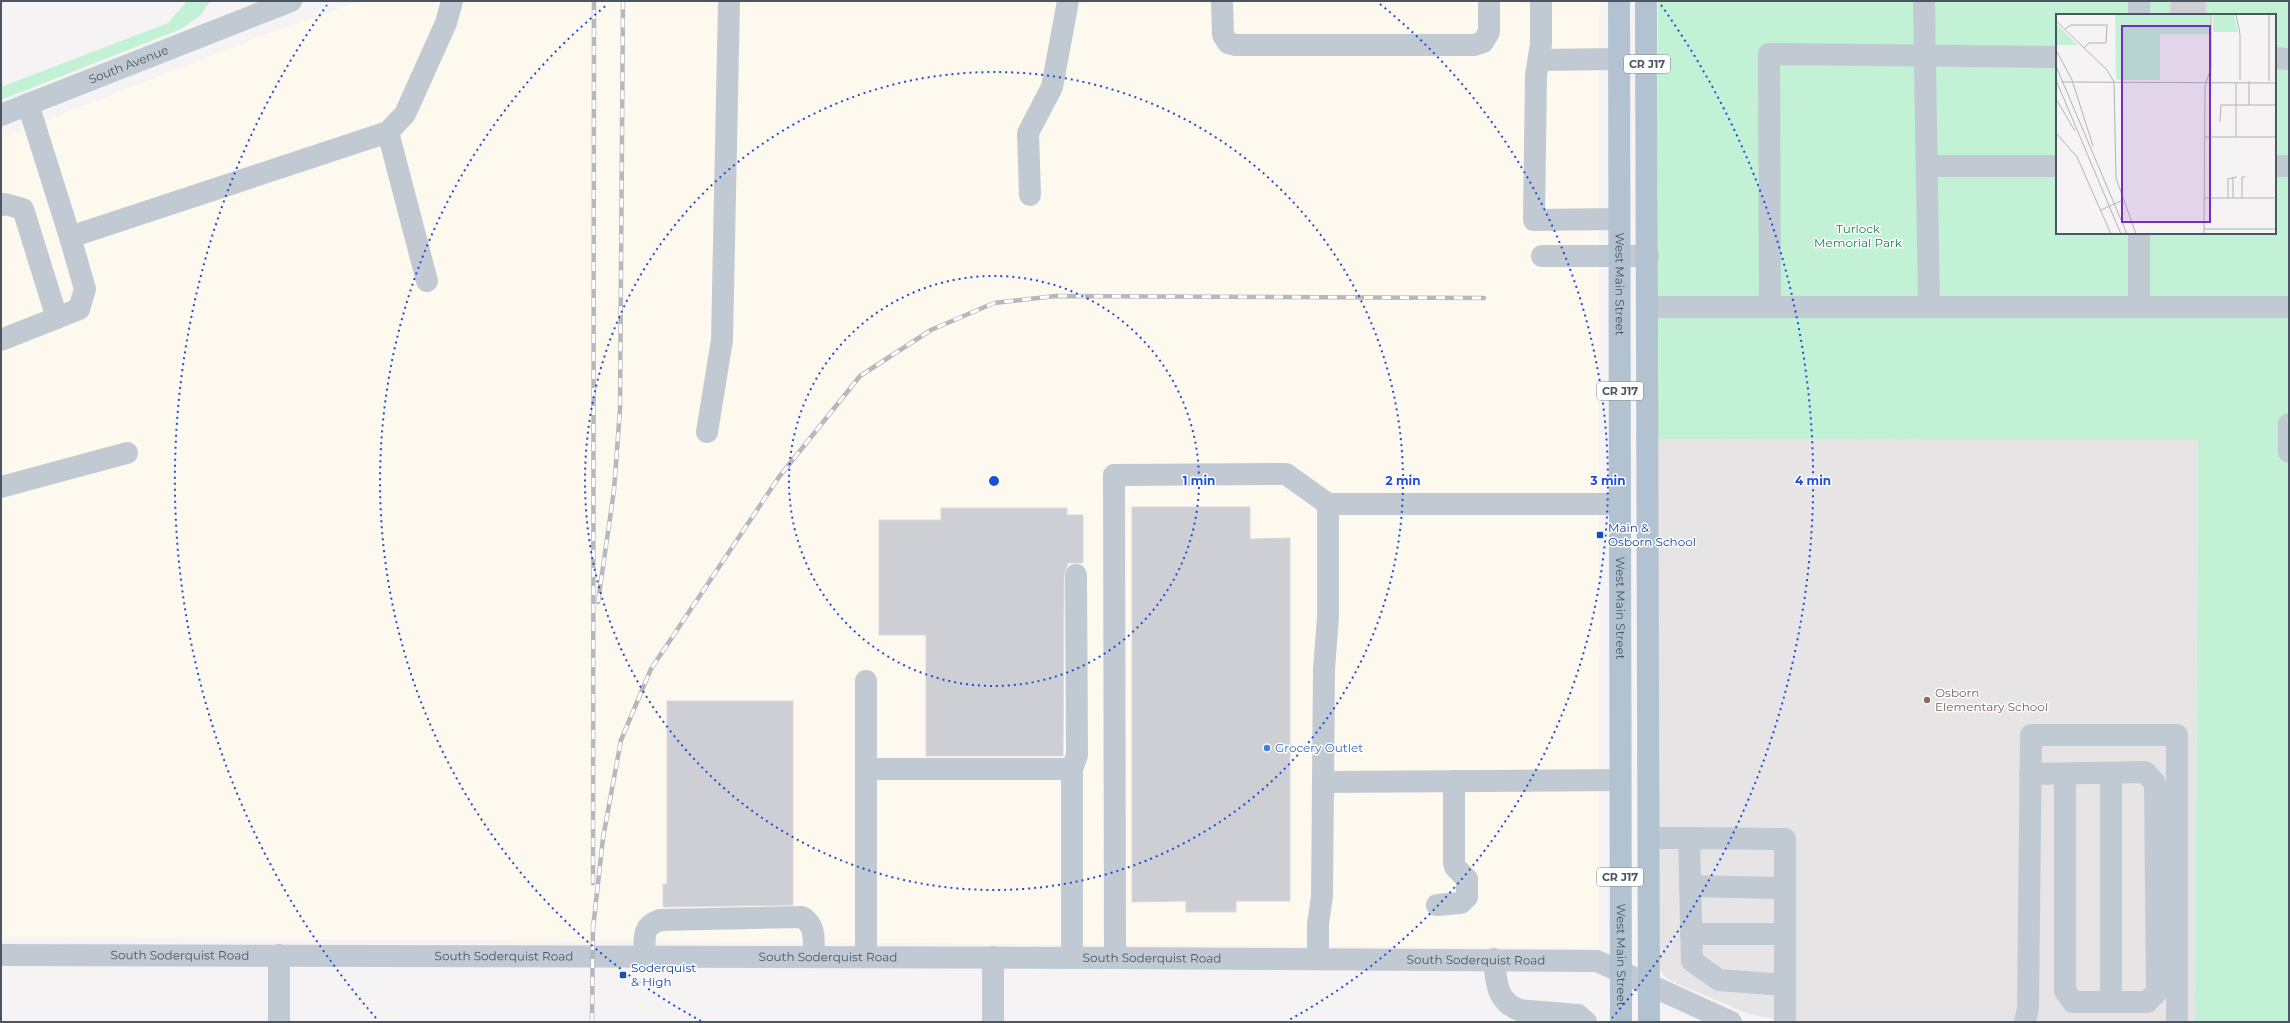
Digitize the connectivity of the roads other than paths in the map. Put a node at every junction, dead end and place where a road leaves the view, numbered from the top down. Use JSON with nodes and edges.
{"nodes":[{"id":1,"x":291,"y":1,"type":"edge"},
{"id":2,"x":452,"y":1,"type":"edge"},
{"id":3,"x":729,"y":1,"type":"edge"},
{"id":4,"x":1068,"y":1,"type":"edge"},
{"id":5,"x":1222,"y":1,"type":"edge"},
{"id":6,"x":1489,"y":1,"type":"edge"},
{"id":7,"x":1541,"y":1,"type":"edge"},
{"id":8,"x":1619,"y":1,"type":"edge"},
{"id":9,"x":1646,"y":1,"type":"edge"},
{"id":10,"x":1924,"y":1,"type":"edge"},
{"id":11,"x":2139,"y":1,"type":"edge"},
{"id":12,"x":254,"y":8,"type":"edge"},
{"id":13,"x":2139,"y":14,"type":"edge"},
{"id":14,"x":1925,"y":56,"type":"junction"},
{"id":15,"x":2056,"y":57,"type":"edge"},
{"id":16,"x":2276,"y":58,"type":"edge"},
{"id":17,"x":2289,"y":58,"type":"edge"},
{"id":18,"x":1619,"y":59,"type":"junction"},
{"id":19,"x":1539,"y":60,"type":"junction"},
{"id":20,"x":28,"y":104,"type":"junction"},
{"id":21,"x":1,"y":115,"type":"edge"},
{"id":22,"x":388,"y":132,"type":"junction"},
{"id":23,"x":1927,"y":166,"type":"junction"},
{"id":24,"x":2056,"y":166,"type":"edge"},
{"id":25,"x":2276,"y":166,"type":"edge"},
{"id":26,"x":2289,"y":166,"type":"edge"},
{"id":27,"x":1030,"y":195,"type":"dead end"},
{"id":28,"x":1,"y":205,"type":"edge"},
{"id":29,"x":1619,"y":219,"type":"junction"},
{"id":30,"x":2139,"y":234,"type":"edge"},
{"id":31,"x":70,"y":237,"type":"junction"},
{"id":32,"x":1542,"y":256,"type":"dead end"},
{"id":33,"x":1619,"y":256,"type":"junction"},
{"id":34,"x":1648,"y":256,"type":"junction"},
{"id":35,"x":427,"y":281,"type":"dead end"},
{"id":36,"x":1929,"y":307,"type":"junction"},
{"id":37,"x":2139,"y":307,"type":"junction"},
{"id":38,"x":2289,"y":307,"type":"edge"},
{"id":39,"x":1648,"y":308,"type":"junction"},
{"id":40,"x":1770,"y":308,"type":"junction"},
{"id":41,"x":57,"y":318,"type":"junction"},
{"id":42,"x":1,"y":340,"type":"edge"},
{"id":43,"x":2289,"y":424,"type":"edge"},
{"id":44,"x":707,"y":432,"type":"dead end"},
{"id":45,"x":2289,"y":452,"type":"edge"},
{"id":46,"x":127,"y":453,"type":"dead end"},
{"id":47,"x":1,"y":487,"type":"edge"},
{"id":48,"x":1328,"y":504,"type":"junction"},
{"id":49,"x":1620,"y":504,"type":"junction"},
{"id":50,"x":1076,"y":575,"type":"dead end"},
{"id":51,"x":866,"y":681,"type":"dead end"},
{"id":52,"x":866,"y":768,"type":"junction"},
{"id":53,"x":1072,"y":769,"type":"junction"},
{"id":54,"x":2111,"y":773,"type":"junction"},
{"id":55,"x":2030,"y":774,"type":"junction"},
{"id":56,"x":2065,"y":774,"type":"junction"},
{"id":57,"x":1619,"y":780,"type":"junction"},
{"id":58,"x":1454,"y":781,"type":"junction"},
{"id":59,"x":1323,"y":782,"type":"junction"},
{"id":60,"x":1649,"y":838,"type":"junction"},
{"id":61,"x":1689,"y":838,"type":"junction"},
{"id":62,"x":1690,"y":886,"type":"junction"},
{"id":63,"x":1785,"y":888,"type":"junction"},
{"id":64,"x":1437,"y":905,"type":"dead end"},
{"id":65,"x":1691,"y":934,"type":"junction"},
{"id":66,"x":1785,"y":934,"type":"junction"},
{"id":67,"x":1,"y":955,"type":"edge"},
{"id":68,"x":279,"y":955,"type":"junction"},
{"id":69,"x":814,"y":957,"type":"junction"},
{"id":70,"x":866,"y":957,"type":"junction"},
{"id":71,"x":993,"y":957,"type":"junction"},
{"id":72,"x":644,"y":958,"type":"junction"},
{"id":73,"x":1072,"y":958,"type":"junction"},
{"id":74,"x":1115,"y":958,"type":"junction"},
{"id":75,"x":1318,"y":959,"type":"junction"},
{"id":76,"x":1494,"y":959,"type":"junction"},
{"id":77,"x":2168,"y":970,"type":"junction"},
{"id":78,"x":1621,"y":973,"type":"junction"},
{"id":79,"x":1785,"y":985,"type":"junction"},
{"id":80,"x":1649,"y":986,"type":"junction"},
{"id":81,"x":2111,"y":1002,"type":"junction"},
{"id":82,"x":279,"y":1022,"type":"edge"},
{"id":83,"x":993,"y":1022,"type":"edge"},
{"id":84,"x":1586,"y":1022,"type":"edge"},
{"id":85,"x":1621,"y":1022,"type":"edge"},
{"id":86,"x":1649,"y":1022,"type":"edge"},
{"id":87,"x":1731,"y":1022,"type":"edge"},
{"id":88,"x":1785,"y":1022,"type":"edge"},
{"id":89,"x":2025,"y":1022,"type":"edge"},
{"id":90,"x":2177,"y":1022,"type":"edge"}],
"edges":[{"from":1,"to":12,"type":"street","name":"South Avenue"},
{"from":2,"to":22,"type":"street"},
{"from":3,"to":44,"type":"street"},
{"from":4,"to":27,"type":"street"},
{"from":5,"to":6,"type":"street"},
{"from":7,"to":19,"type":"street"},
{"from":8,"to":18,"type":"main road","name":"West Main Street","number":"CR J17"},
{"from":9,"to":34,"type":"main road","number":"CR J17"},
{"from":10,"to":14,"type":"street"},
{"from":11,"to":13,"type":"street"},
{"from":12,"to":20,"type":"street","name":"South Avenue"},
{"from":14,"to":15,"type":"street"},
{"from":14,"to":23,"type":"street"},
{"from":14,"to":40,"type":"street"},
{"from":16,"to":17,"type":"street"},
{"from":18,"to":19,"type":"street"},
{"from":18,"to":29,"type":"main road","name":"West Main Street","number":"CR J17"},
{"from":19,"to":29,"type":"street"},
{"from":20,"to":21,"type":"street","name":"South Avenue"},
{"from":20,"to":31,"type":"street"},
{"from":22,"to":31,"type":"street"},
{"from":22,"to":35,"type":"street"},
{"from":23,"to":24,"type":"street"},
{"from":23,"to":36,"type":"street"},
{"from":25,"to":26,"type":"street"},
{"from":28,"to":41,"type":"street"},
{"from":29,"to":33,"type":"main road","name":"West Main Street","number":"CR J17"},
{"from":30,"to":37,"type":"street"},
{"from":31,"to":41,"type":"street"},
{"from":32,"to":33,"type":"street"},
{"from":33,"to":34,"type":"street"},
{"from":33,"to":49,"type":"main road","name":"West Main Street","number":"CR J17"},
{"from":34,"to":39,"type":"main road","number":"CR J17"},
{"from":36,"to":37,"type":"street"},
{"from":36,"to":40,"type":"street"},
{"from":37,"to":38,"type":"street"},
{"from":39,"to":40,"type":"street"},
{"from":39,"to":60,"type":"main road","number":"CR J17"},
{"from":41,"to":42,"type":"street"},
{"from":43,"to":45,"type":"street"},
{"from":46,"to":47,"type":"street"},
{"from":48,"to":49,"type":"street"},
{"from":48,"to":59,"type":"street"},
{"from":48,"to":74,"type":"street"},
{"from":49,"to":57,"type":"main road","name":"West Main Street","number":"CR J17"},
{"from":50,"to":53,"type":"street"},
{"from":51,"to":52,"type":"street"},
{"from":52,"to":53,"type":"street"},
{"from":52,"to":70,"type":"street"},
{"from":53,"to":73,"type":"street"},
{"from":54,"to":56,"type":"street"},
{"from":54,"to":77,"type":"street"},
{"from":54,"to":81,"type":"street"},
{"from":55,"to":56,"type":"street"},
{"from":55,"to":77,"type":"street"},
{"from":55,"to":89,"type":"street"},
{"from":56,"to":81,"type":"street"},
{"from":57,"to":58,"type":"street"},
{"from":57,"to":78,"type":"main road","name":"West Main Street","number":"CR J17"},
{"from":58,"to":59,"type":"street"},
{"from":58,"to":64,"type":"street"},
{"from":59,"to":75,"type":"street"},
{"from":60,"to":61,"type":"street"},
{"from":60,"to":80,"type":"main road","number":"CR J17"},
{"from":61,"to":62,"type":"street"},
{"from":61,"to":63,"type":"street"},
{"from":62,"to":63,"type":"street"},
{"from":62,"to":65,"type":"street"},
{"from":63,"to":66,"type":"street"},
{"from":65,"to":66,"type":"street"},
{"from":65,"to":79,"type":"street"},
{"from":66,"to":79,"type":"street"},
{"from":67,"to":68,"type":"street","name":"South Soderquist Road"},
{"from":68,"to":72,"type":"street","name":"South Soderquist Road"},
{"from":68,"to":82,"type":"street"},
{"from":69,"to":70,"type":"street","name":"South Soderquist Road"},
{"from":69,"to":72,"type":"street","name":"South Soderquist Road"},
{"from":69,"to":72,"type":"street"},
{"from":70,"to":71,"type":"street","name":"South Soderquist Road"},
{"from":71,"to":73,"type":"street","name":"South Soderquist Road"},
{"from":71,"to":83,"type":"street"},
{"from":73,"to":74,"type":"street","name":"South Soderquist Road"},
{"from":74,"to":75,"type":"street","name":"South Soderquist Road"},
{"from":75,"to":76,"type":"street","name":"South Soderquist Road"},
{"from":76,"to":78,"type":"street","name":"South Soderquist Road"},
{"from":76,"to":84,"type":"street"},
{"from":77,"to":81,"type":"street"},
{"from":77,"to":90,"type":"street"},
{"from":78,"to":80,"type":"street","name":"South Soderquist Road"},
{"from":78,"to":85,"type":"main road","name":"West Main Street","number":"CR J17"},
{"from":79,"to":88,"type":"street"},
{"from":80,"to":86,"type":"main road","number":"CR J17"},
{"from":80,"to":87,"type":"street","name":"South Soderquist Road"}]}
